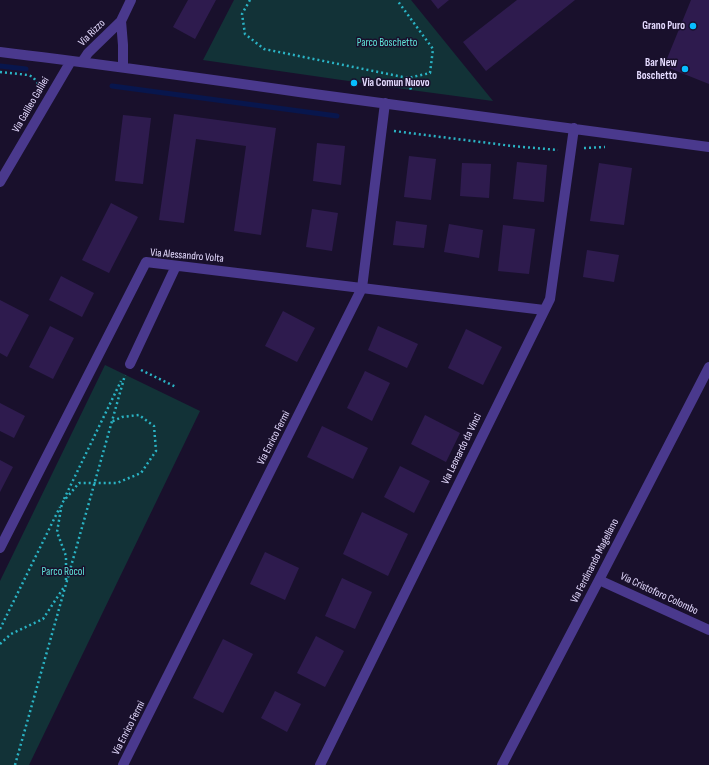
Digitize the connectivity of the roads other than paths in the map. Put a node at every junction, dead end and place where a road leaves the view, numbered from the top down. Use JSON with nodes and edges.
{"nodes":[{"id":1,"x":131,"y":0,"type":"edge"},
{"id":2,"x":121,"y":21,"type":"junction"},
{"id":3,"x":0,"y":52,"type":"edge"},
{"id":4,"x":71,"y":61,"type":"junction"},
{"id":5,"x":82,"y":62,"type":"junction"},
{"id":6,"x":123,"y":67,"type":"junction"},
{"id":7,"x":385,"y":103,"type":"junction"},
{"id":8,"x":574,"y":128,"type":"junction"},
{"id":9,"x":709,"y":147,"type":"edge"},
{"id":10,"x":0,"y":182,"type":"edge"},
{"id":11,"x":176,"y":266,"type":"junction"},
{"id":12,"x":362,"y":288,"type":"junction"},
{"id":13,"x":544,"y":310,"type":"junction"},
{"id":14,"x":130,"y":364,"type":"dead end"},
{"id":15,"x":709,"y":367,"type":"edge"},
{"id":16,"x":0,"y":548,"type":"edge"},
{"id":17,"x":599,"y":580,"type":"junction"},
{"id":18,"x":709,"y":630,"type":"edge"},
{"id":19,"x":123,"y":765,"type":"edge"},
{"id":20,"x":320,"y":765,"type":"edge"},
{"id":21,"x":502,"y":765,"type":"edge"}],
"edges":[{"from":1,"to":2,"type":"street","name":"Via Rizzo"},
{"from":2,"to":5,"type":"street","name":"Via Rizzo"},
{"from":2,"to":6,"type":"street","name":"Via Rizzo"},
{"from":3,"to":4,"type":"street"},
{"from":4,"to":5,"type":"street"},
{"from":4,"to":10,"type":"street","name":"Via Galileo Galilei"},
{"from":5,"to":6,"type":"street"},
{"from":6,"to":7,"type":"street"},
{"from":7,"to":8,"type":"street"},
{"from":7,"to":12,"type":"street","name":"Via Enrico Fermi"},
{"from":8,"to":9,"type":"street"},
{"from":8,"to":13,"type":"street","name":"Via Leonardo da Vinci"},
{"from":11,"to":12,"type":"street","name":"Via Alessandro Volta"},
{"from":11,"to":14,"type":"street"},
{"from":11,"to":16,"type":"street","name":"Via Alessandro Volta"},
{"from":12,"to":13,"type":"street","name":"Via Alessandro Volta"},
{"from":12,"to":19,"type":"street","name":"Via Enrico Fermi"},
{"from":13,"to":20,"type":"street","name":"Via Leonardo da Vinci"},
{"from":15,"to":17,"type":"street","name":"Via Ferdinando Magellano"},
{"from":17,"to":18,"type":"street","name":"Via Cristoforo Colombo"},
{"from":17,"to":21,"type":"street","name":"Via Ferdinando Magellano"}]}
